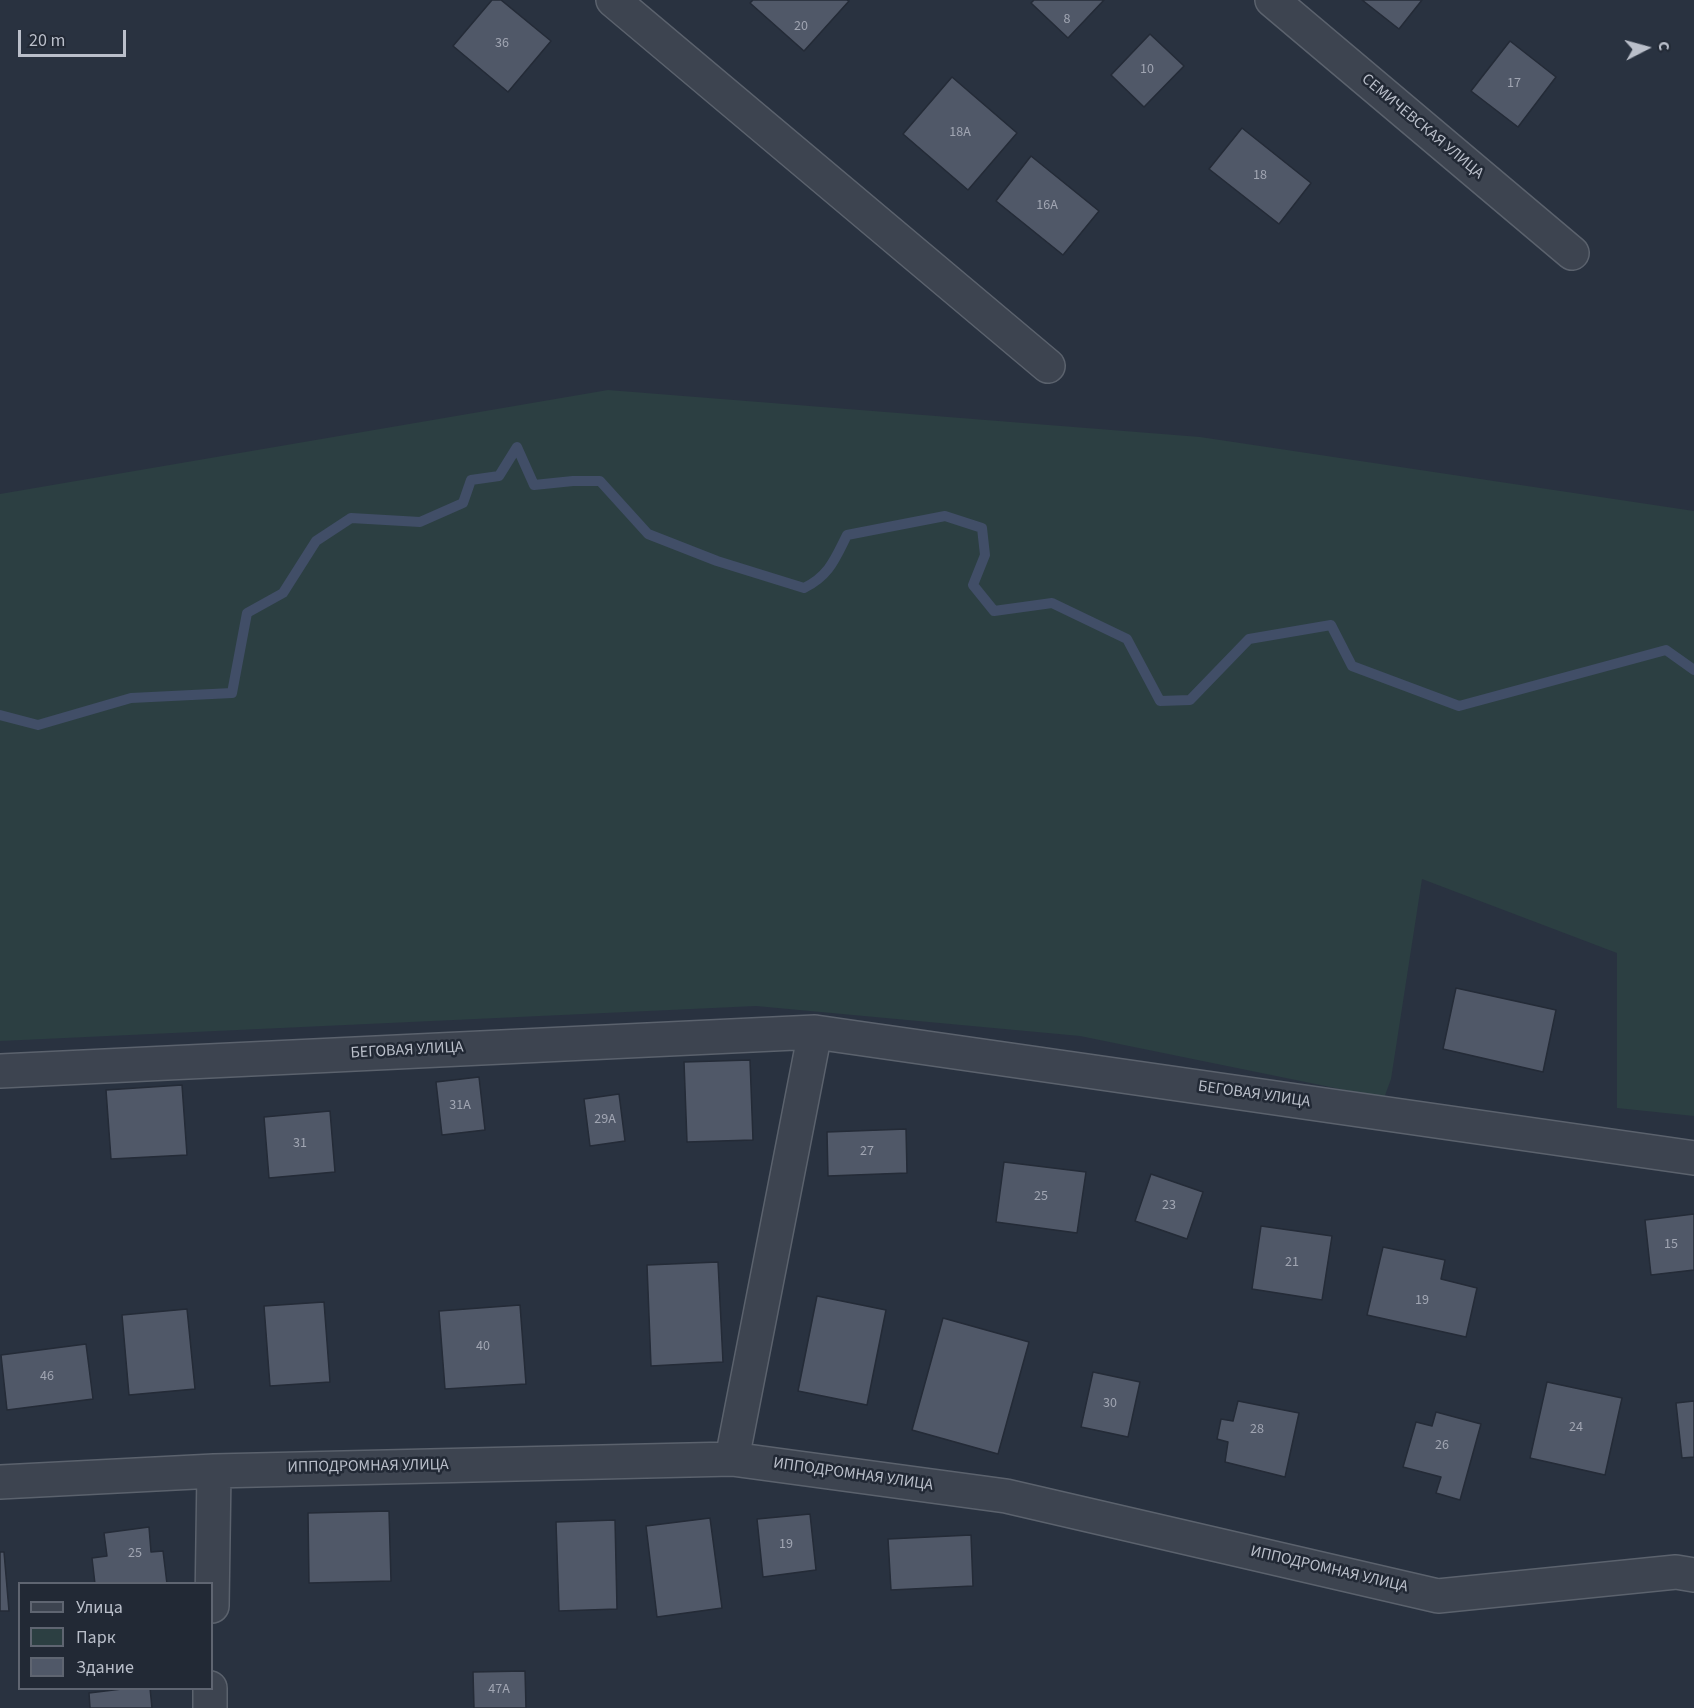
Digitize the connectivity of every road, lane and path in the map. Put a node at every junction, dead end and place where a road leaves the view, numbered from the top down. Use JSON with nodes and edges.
{"nodes":[{"id":1,"x":613,"y":0,"type":"edge"},
{"id":2,"x":1272,"y":0,"type":"edge"},
{"id":3,"x":1572,"y":253,"type":"dead end"},
{"id":4,"x":1048,"y":366,"type":"dead end"},
{"id":5,"x":815,"y":1032,"type":"junction"},
{"id":6,"x":0,"y":1071,"type":"edge"},
{"id":7,"x":1694,"y":1158,"type":"edge"},
{"id":8,"x":732,"y":1459,"type":"junction"},
{"id":9,"x":214,"y":1471,"type":"junction"},
{"id":10,"x":0,"y":1482,"type":"edge"},
{"id":11,"x":1694,"y":1575,"type":"edge"},
{"id":12,"x":212,"y":1582,"type":"edge"},
{"id":13,"x":210,"y":1690,"type":"edge"},
{"id":14,"x":210,"y":1708,"type":"edge"}],
"edges":[{"from":1,"to":4,"type":"street"},
{"from":2,"to":3,"type":"street","name":"СЕМИЧЕВСКАЯ УЛИЦА"},
{"from":5,"to":6,"type":"street","name":"БЕГОВАЯ УЛИЦА"},
{"from":5,"to":7,"type":"street","name":"БЕГОВАЯ УЛИЦА"},
{"from":5,"to":8,"type":"street"},
{"from":8,"to":9,"type":"street","name":"ИППОДРОМНАЯ УЛИЦА"},
{"from":8,"to":11,"type":"street","name":"ИППОДРОМНАЯ УЛИЦА"},
{"from":9,"to":10,"type":"street","name":"ИППОДРОМНАЯ УЛИЦА"},
{"from":9,"to":12,"type":"street"},
{"from":13,"to":14,"type":"street"}]}
